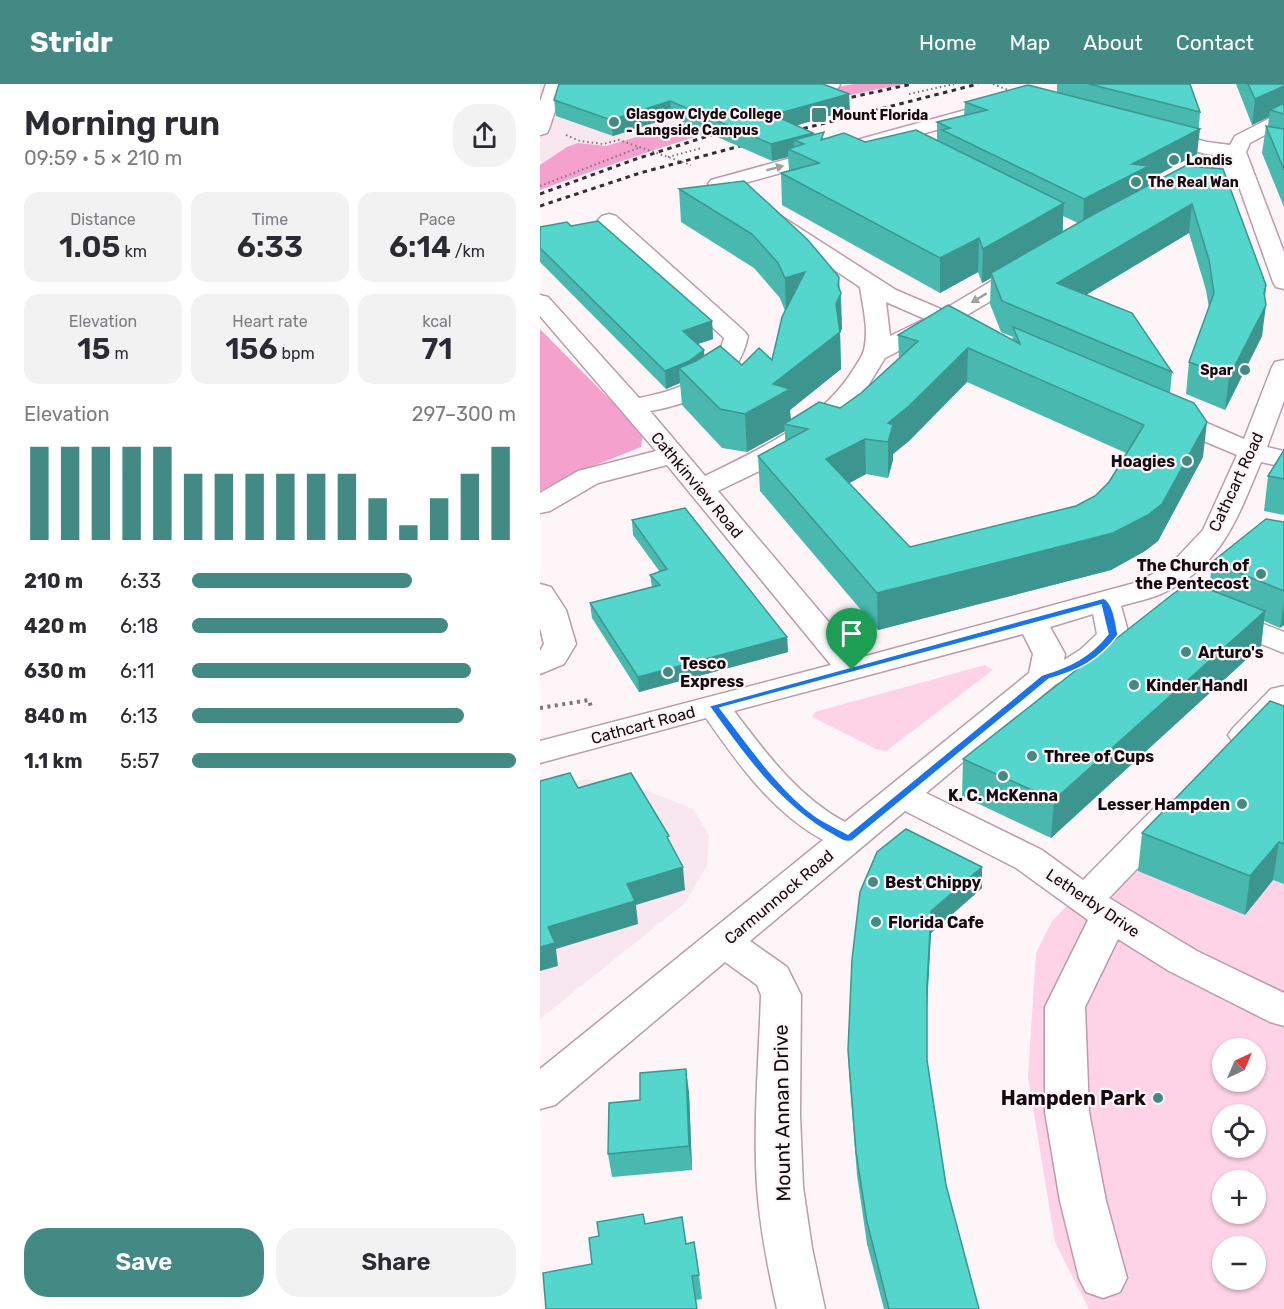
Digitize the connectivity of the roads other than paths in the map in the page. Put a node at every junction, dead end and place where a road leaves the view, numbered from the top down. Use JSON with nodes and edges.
{"nodes":[{"id":1,"x":555,"y":84,"type":"edge"},
{"id":2,"x":1007,"y":92,"type":"edge"},
{"id":3,"x":542,"y":117,"type":"edge"},
{"id":4,"x":1284,"y":117,"type":"edge"},
{"id":5,"x":1139,"y":130,"type":"edge"},
{"id":6,"x":888,"y":137,"type":"junction"},
{"id":7,"x":1239,"y":146,"type":"junction"},
{"id":8,"x":1274,"y":147,"type":"edge"},
{"id":9,"x":918,"y":152,"type":"edge"},
{"id":10,"x":1242,"y":172,"type":"junction"},
{"id":11,"x":1166,"y":192,"type":"edge"},
{"id":12,"x":1256,"y":209,"type":"junction"},
{"id":13,"x":1284,"y":214,"type":"edge"},
{"id":14,"x":609,"y":220,"type":"dead end"},
{"id":15,"x":1043,"y":259,"type":"edge"},
{"id":16,"x":1284,"y":282,"type":"edge"},
{"id":17,"x":871,"y":285,"type":"junction"},
{"id":18,"x":540,"y":302,"type":"edge"},
{"id":19,"x":945,"y":318,"type":"junction"},
{"id":20,"x":978,"y":333,"type":"edge"},
{"id":21,"x":876,"y":353,"type":"junction"},
{"id":22,"x":1284,"y":367,"type":"edge"},
{"id":23,"x":1142,"y":405,"type":"edge"},
{"id":24,"x":633,"y":407,"type":"junction"},
{"id":25,"x":1252,"y":452,"type":"junction"},
{"id":26,"x":672,"y":455,"type":"junction"},
{"id":27,"x":1284,"y":459,"type":"edge"},
{"id":28,"x":701,"y":489,"type":"junction"},
{"id":29,"x":540,"y":505,"type":"edge"},
{"id":30,"x":1149,"y":588,"type":"junction"},
{"id":31,"x":540,"y":593,"type":"edge"},
{"id":32,"x":1104,"y":601,"type":"junction"},
{"id":33,"x":1032,"y":622,"type":"junction"},
{"id":34,"x":1284,"y":643,"type":"edge"},
{"id":35,"x":540,"y":663,"type":"edge"},
{"id":36,"x":852,"y":670,"type":"junction"},
{"id":37,"x":1045,"y":677,"type":"junction"},
{"id":38,"x":1283,"y":696,"type":"edge"},
{"id":39,"x":714,"y":706,"type":"junction"},
{"id":40,"x":540,"y":752,"type":"edge"},
{"id":41,"x":1225,"y":755,"type":"edge"},
{"id":42,"x":1192,"y":790,"type":"edge"},
{"id":43,"x":902,"y":795,"type":"junction"},
{"id":44,"x":848,"y":839,"type":"junction"},
{"id":45,"x":1098,"y":908,"type":"junction"},
{"id":46,"x":724,"y":942,"type":"junction"},
{"id":47,"x":1284,"y":1011,"type":"edge"},
{"id":48,"x":540,"y":1094,"type":"edge"},
{"id":49,"x":1103,"y":1278,"type":"dead end"},
{"id":50,"x":801,"y":1309,"type":"edge"}],
"edges":[{"from":1,"to":3,"type":"street"},
{"from":2,"to":6,"type":"street"},
{"from":4,"to":7,"type":"street"},
{"from":5,"to":7,"type":"street"},
{"from":6,"to":9,"type":"street"},
{"from":17,"to":6,"type":"street","one_way":true},
{"from":7,"to":8,"type":"street"},
{"from":7,"to":10,"type":"street"},
{"from":10,"to":11,"type":"street"},
{"from":10,"to":12,"type":"street"},
{"from":12,"to":13,"type":"street"},
{"from":12,"to":16,"type":"street"},
{"from":14,"to":24,"type":"street"},
{"from":15,"to":19,"type":"street","one_way":true},
{"from":17,"to":19,"type":"street"},
{"from":17,"to":21,"type":"street"},
{"from":18,"to":24,"type":"street","name":"Cathkinview Road"},
{"from":19,"to":20,"type":"street"},
{"from":19,"to":21,"type":"street"},
{"from":21,"to":28,"type":"street"},
{"from":22,"to":25,"type":"street","name":"Cathcart Road"},
{"from":23,"to":25,"type":"street"},
{"from":24,"to":26,"type":"street","name":"Cathkinview Road"},
{"from":25,"to":27,"type":"street"},
{"from":25,"to":30,"type":"street","name":"Cathcart Road"},
{"from":26,"to":28,"type":"street","name":"Cathkinview Road"},
{"from":26,"to":29,"type":"street"},
{"from":28,"to":36,"type":"street","name":"Cathkinview Road"},
{"from":30,"to":32,"type":"street","name":"Cathcart Road"},
{"from":30,"to":34,"type":"street"},
{"from":31,"to":35,"type":"street"},
{"from":32,"to":33,"type":"street","name":"Cathcart Road"},
{"from":32,"to":37,"type":"street","name":"Carmunnock Road"},
{"from":33,"to":36,"type":"street","name":"Cathcart Road"},
{"from":33,"to":37,"type":"street"},
{"from":36,"to":39,"type":"street","name":"Cathcart Road"},
{"from":37,"to":43,"type":"street","name":"Carmunnock Road"},
{"from":38,"to":41,"type":"street"},
{"from":39,"to":40,"type":"street","name":"Cathcart Road"},
{"from":39,"to":44,"type":"street"},
{"from":42,"to":45,"type":"street"},
{"from":43,"to":44,"type":"street","name":"Carmunnock Road"},
{"from":43,"to":45,"type":"street","name":"Letherby Drive"},
{"from":44,"to":46,"type":"street","name":"Carmunnock Road"},
{"from":45,"to":47,"type":"street","name":"Letherby Drive"},
{"from":45,"to":49,"type":"street"},
{"from":46,"to":48,"type":"street","name":"Carmunnock Road"},
{"from":46,"to":50,"type":"street","name":"Mount Annan Drive"}]}
